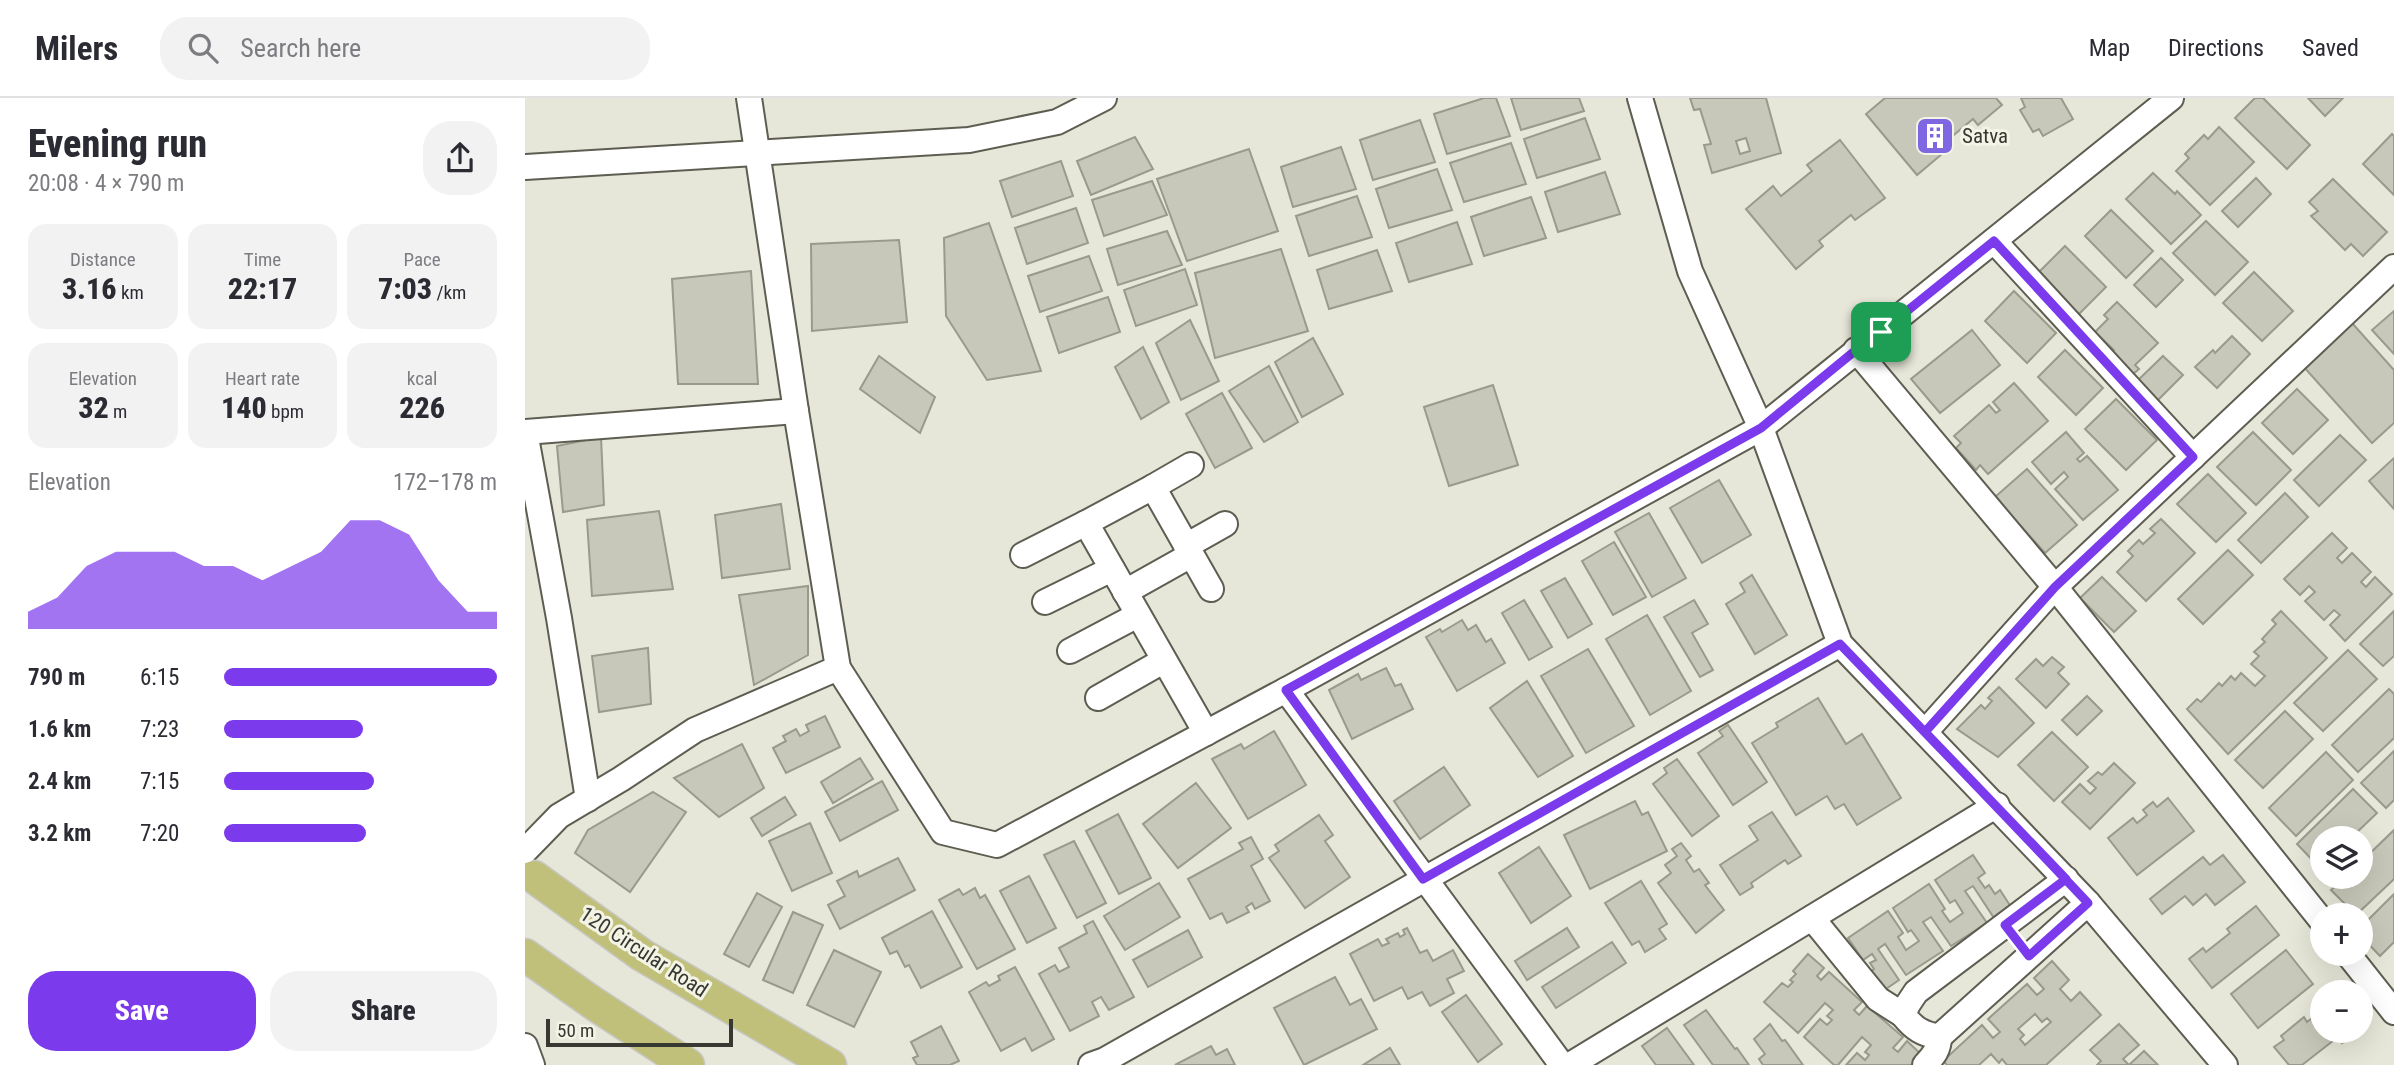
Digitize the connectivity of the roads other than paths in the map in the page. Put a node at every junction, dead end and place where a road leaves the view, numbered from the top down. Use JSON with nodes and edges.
{"nodes":[{"id":1,"x":749,"y":98,"type":"edge"},
{"id":2,"x":1104,"y":98,"type":"edge"},
{"id":3,"x":1640,"y":98,"type":"edge"},
{"id":4,"x":2172,"y":98,"type":"edge"},
{"id":5,"x":758,"y":153,"type":"junction"},
{"id":6,"x":525,"y":167,"type":"edge"},
{"id":7,"x":1994,"y":241,"type":"junction"},
{"id":8,"x":2394,"y":267,"type":"edge"},
{"id":9,"x":1856,"y":350,"type":"junction"},
{"id":10,"x":796,"y":411,"type":"junction"},
{"id":11,"x":1761,"y":428,"type":"junction"},
{"id":12,"x":525,"y":432,"type":"edge"},
{"id":13,"x":2193,"y":457,"type":"junction"},
{"id":14,"x":1191,"y":465,"type":"dead end"},
{"id":15,"x":1153,"y":487,"type":"junction"},
{"id":16,"x":1086,"y":523,"type":"junction"},
{"id":17,"x":1225,"y":524,"type":"dead end"},
{"id":18,"x":1189,"y":551,"type":"junction"},
{"id":19,"x":1023,"y":555,"type":"dead end"},
{"id":20,"x":1112,"y":569,"type":"junction"},
{"id":21,"x":2055,"y":587,"type":"junction"},
{"id":22,"x":1211,"y":589,"type":"dead end"},
{"id":23,"x":1125,"y":592,"type":"junction"},
{"id":24,"x":1045,"y":602,"type":"dead end"},
{"id":25,"x":1138,"y":615,"type":"junction"},
{"id":26,"x":1840,"y":644,"type":"junction"},
{"id":27,"x":1070,"y":651,"type":"dead end"},
{"id":28,"x":1163,"y":661,"type":"junction"},
{"id":29,"x":838,"y":668,"type":"junction"},
{"id":30,"x":1286,"y":690,"type":"junction"},
{"id":31,"x":1098,"y":698,"type":"dead end"},
{"id":32,"x":1925,"y":732,"type":"junction"},
{"id":33,"x":1206,"y":733,"type":"junction"},
{"id":34,"x":588,"y":799,"type":"junction"},
{"id":35,"x":1997,"y":805,"type":"junction"},
{"id":36,"x":527,"y":871,"type":"edge"},
{"id":37,"x":1423,"y":879,"type":"junction"},
{"id":38,"x":2066,"y":879,"type":"junction"},
{"id":39,"x":2088,"y":903,"type":"junction"},
{"id":40,"x":2310,"y":906,"type":"edge"},
{"id":41,"x":1812,"y":918,"type":"junction"},
{"id":42,"x":2005,"y":925,"type":"junction"},
{"id":43,"x":525,"y":955,"type":"edge"},
{"id":44,"x":2029,"y":956,"type":"junction"},
{"id":45,"x":2358,"y":966,"type":"edge"},
{"id":46,"x":2394,"y":1012,"type":"edge"},
{"id":47,"x":1903,"y":1015,"type":"junction"},
{"id":48,"x":1939,"y":1037,"type":"junction"},
{"id":49,"x":525,"y":1046,"type":"edge"},
{"id":50,"x":532,"y":1065,"type":"edge"},
{"id":51,"x":688,"y":1065,"type":"edge"},
{"id":52,"x":830,"y":1065,"type":"edge"},
{"id":53,"x":1091,"y":1065,"type":"edge"},
{"id":54,"x":1562,"y":1065,"type":"edge"},
{"id":55,"x":1570,"y":1065,"type":"edge"},
{"id":56,"x":1925,"y":1065,"type":"edge"},
{"id":57,"x":2225,"y":1065,"type":"edge"}],
"edges":[{"from":1,"to":5,"type":"street"},
{"from":2,"to":5,"type":"street"},
{"from":3,"to":11,"type":"street"},
{"from":4,"to":7,"type":"street"},
{"from":5,"to":6,"type":"street"},
{"from":5,"to":10,"type":"street"},
{"from":7,"to":9,"type":"street"},
{"from":7,"to":13,"type":"street"},
{"from":8,"to":13,"type":"street"},
{"from":9,"to":11,"type":"street"},
{"from":9,"to":21,"type":"street"},
{"from":10,"to":12,"type":"street"},
{"from":10,"to":29,"type":"street"},
{"from":11,"to":26,"type":"street"},
{"from":11,"to":30,"type":"street"},
{"from":12,"to":34,"type":"street"},
{"from":13,"to":21,"type":"street"},
{"from":14,"to":15,"type":"street"},
{"from":15,"to":16,"type":"street"},
{"from":15,"to":18,"type":"street"},
{"from":16,"to":19,"type":"street"},
{"from":16,"to":20,"type":"street"},
{"from":17,"to":18,"type":"street"},
{"from":18,"to":22,"type":"street"},
{"from":18,"to":23,"type":"street"},
{"from":20,"to":23,"type":"street"},
{"from":20,"to":24,"type":"street"},
{"from":21,"to":32,"type":"street"},
{"from":21,"to":40,"type":"street"},
{"from":23,"to":25,"type":"street"},
{"from":25,"to":27,"type":"street"},
{"from":25,"to":28,"type":"street"},
{"from":26,"to":32,"type":"street"},
{"from":26,"to":37,"type":"street"},
{"from":28,"to":31,"type":"street"},
{"from":28,"to":33,"type":"street"},
{"from":29,"to":33,"type":"street"},
{"from":29,"to":34,"type":"street"},
{"from":30,"to":33,"type":"street"},
{"from":30,"to":37,"type":"street"},
{"from":32,"to":35,"type":"street"},
{"from":34,"to":36,"type":"street"},
{"from":35,"to":38,"type":"street"},
{"from":35,"to":41,"type":"street"},
{"from":36,"to":52,"type":"main road","name":"120 Circular Road"},
{"from":37,"to":53,"type":"street"},
{"from":37,"to":54,"type":"street"},
{"from":38,"to":39,"type":"street"},
{"from":38,"to":42,"type":"street"},
{"from":39,"to":44,"type":"street"},
{"from":39,"to":57,"type":"street"},
{"from":41,"to":47,"type":"street"},
{"from":41,"to":55,"type":"street"},
{"from":42,"to":44,"type":"street"},
{"from":42,"to":47,"type":"street"},
{"from":43,"to":51,"type":"main road"},
{"from":44,"to":48,"type":"street"},
{"from":45,"to":46,"type":"street"},
{"from":47,"to":48,"type":"street"},
{"from":48,"to":56,"type":"street"},
{"from":49,"to":50,"type":"street"}]}
